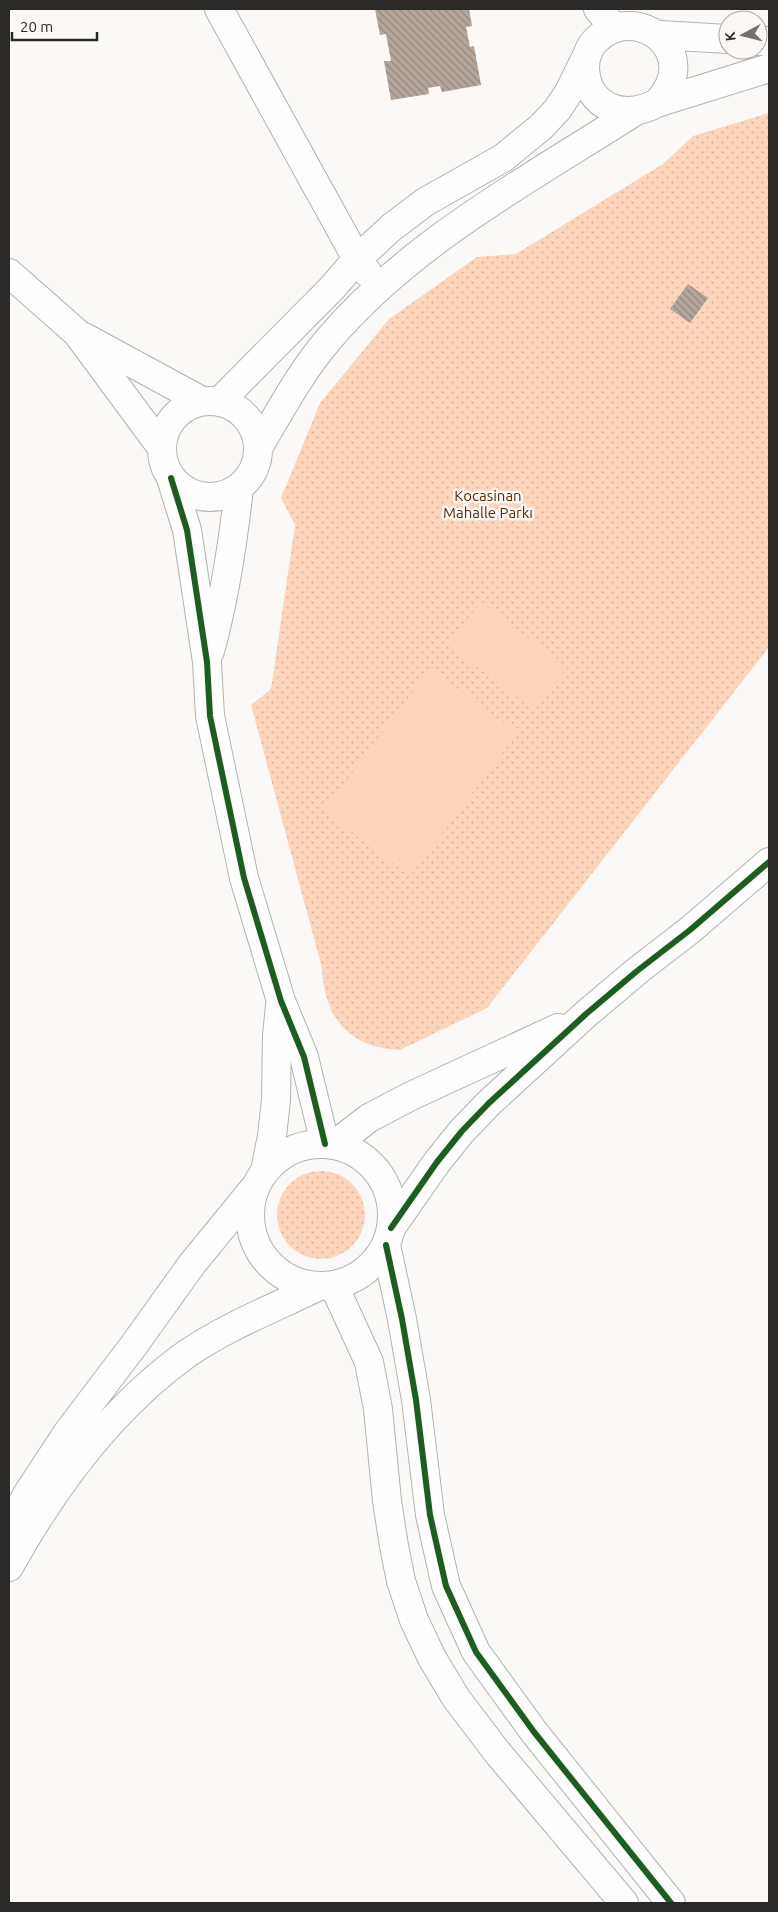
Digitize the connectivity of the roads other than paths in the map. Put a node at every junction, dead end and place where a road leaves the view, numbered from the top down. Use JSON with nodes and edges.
{"nodes":[{"id":1,"x":219,"y":9,"type":"edge"},
{"id":2,"x":606,"y":18,"type":"edge"},
{"id":3,"x":660,"y":35,"type":"junction"},
{"id":4,"x":718,"y":38,"type":"edge"},
{"id":5,"x":588,"y":53,"type":"junction"},
{"id":6,"x":769,"y":68,"type":"edge"},
{"id":7,"x":646,"y":107,"type":"junction"},
{"id":8,"x":357,"y":260,"type":"junction"},
{"id":9,"x":9,"y":273,"type":"edge"},
{"id":10,"x":379,"y":287,"type":"junction"},
{"id":11,"x":77,"y":332,"type":"junction"},
{"id":12,"x":211,"y":401,"type":"junction"},
{"id":13,"x":162,"y":448,"type":"junction"},
{"id":14,"x":258,"y":448,"type":"junction"},
{"id":15,"x":171,"y":478,"type":"junction"},
{"id":16,"x":239,"y":488,"type":"junction"},
{"id":17,"x":207,"y":662,"type":"junction"},
{"id":18,"x":769,"y":862,"type":"edge"},
{"id":19,"x":281,"y":1001,"type":"junction"},
{"id":20,"x":586,"y":1014,"type":"junction"},
{"id":21,"x":330,"y":1145,"type":"junction"},
{"id":22,"x":260,"y":1178,"type":"junction"},
{"id":23,"x":389,"y":1237,"type":"junction"},
{"id":24,"x":326,"y":1286,"type":"junction"},
{"id":25,"x":9,"y":1528,"type":"edge"},
{"id":26,"x":9,"y":1567,"type":"edge"},
{"id":27,"x":624,"y":1903,"type":"edge"},
{"id":28,"x":671,"y":1903,"type":"edge"}],
"edges":[{"from":1,"to":8,"type":"street"},
{"from":2,"to":3,"type":"street"},
{"from":2,"to":5,"type":"street"},
{"from":3,"to":4,"type":"street"},
{"from":3,"to":7,"type":"street"},
{"from":5,"to":7,"type":"street"},
{"from":5,"to":8,"type":"street"},
{"from":6,"to":7,"type":"street"},
{"from":7,"to":10,"type":"street"},
{"from":8,"to":10,"type":"street"},
{"from":8,"to":12,"type":"street"},
{"from":9,"to":11,"type":"street"},
{"from":10,"to":14,"type":"street"},
{"from":11,"to":12,"type":"street"},
{"from":11,"to":13,"type":"street"},
{"from":12,"to":13,"type":"street"},
{"from":12,"to":14,"type":"street"},
{"from":13,"to":15,"type":"street"},
{"from":14,"to":16,"type":"street"},
{"from":15,"to":16,"type":"street"},
{"from":15,"to":17,"type":"street"},
{"from":16,"to":17,"type":"street"},
{"from":17,"to":19,"type":"street"},
{"from":18,"to":20,"type":"street"},
{"from":19,"to":21,"type":"street"},
{"from":19,"to":22,"type":"street"},
{"from":20,"to":21,"type":"street"},
{"from":20,"to":23,"type":"street"},
{"from":21,"to":22,"type":"street"},
{"from":21,"to":23,"type":"street"},
{"from":22,"to":24,"type":"street"},
{"from":22,"to":25,"type":"street"},
{"from":23,"to":24,"type":"street"},
{"from":23,"to":28,"type":"street"},
{"from":24,"to":26,"type":"street"},
{"from":24,"to":27,"type":"street"}]}
